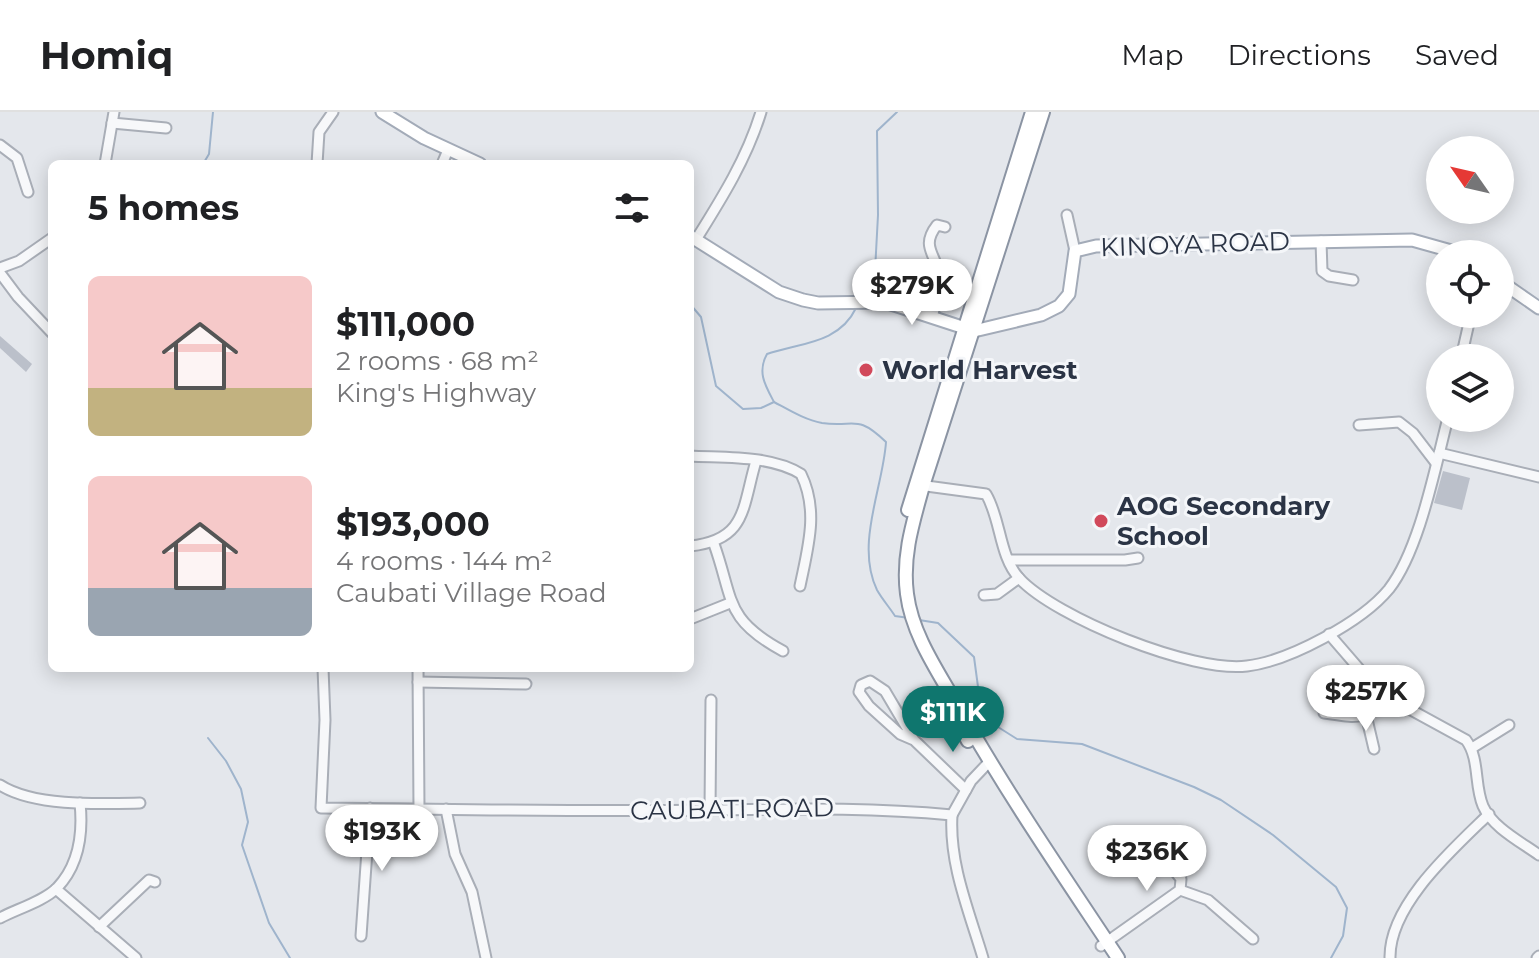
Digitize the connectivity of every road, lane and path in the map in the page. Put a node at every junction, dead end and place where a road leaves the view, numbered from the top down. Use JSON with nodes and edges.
{"nodes":[{"id":1,"x":333,"y":112,"type":"edge"},
{"id":2,"x":382,"y":112,"type":"edge"},
{"id":3,"x":761,"y":112,"type":"edge"},
{"id":4,"x":1032,"y":112,"type":"edge"},
{"id":5,"x":1043,"y":112,"type":"edge"},
{"id":6,"x":113,"y":118,"type":"edge"},
{"id":7,"x":166,"y":128,"type":"dead end"},
{"id":8,"x":0,"y":145,"type":"edge"},
{"id":9,"x":448,"y":150,"type":"junction"},
{"id":10,"x":106,"y":160,"type":"edge"},
{"id":11,"x":317,"y":160,"type":"edge"},
{"id":12,"x":444,"y":160,"type":"edge"},
{"id":13,"x":471,"y":160,"type":"edge"},
{"id":14,"x":28,"y":192,"type":"dead end"},
{"id":15,"x":1067,"y":215,"type":"dead end"},
{"id":16,"x":945,"y":227,"type":"dead end"},
{"id":17,"x":694,"y":237,"type":"edge"},
{"id":18,"x":48,"y":241,"type":"edge"},
{"id":19,"x":1321,"y":241,"type":"junction"},
{"id":20,"x":1426,"y":244,"type":"edge"},
{"id":21,"x":1075,"y":251,"type":"junction"},
{"id":22,"x":0,"y":271,"type":"edge"},
{"id":23,"x":1353,"y":280,"type":"dead end"},
{"id":24,"x":1514,"y":291,"type":"edge"},
{"id":25,"x":1539,"y":308,"type":"edge"},
{"id":26,"x":932,"y":316,"type":"junction"},
{"id":27,"x":48,"y":329,"type":"edge"},
{"id":28,"x":969,"y":329,"type":"junction"},
{"id":29,"x":1359,"y":425,"type":"dead end"},
{"id":30,"x":1444,"y":432,"type":"edge"},
{"id":31,"x":694,"y":456,"type":"edge"},
{"id":32,"x":1438,"y":458,"type":"junction"},
{"id":33,"x":756,"y":461,"type":"junction"},
{"id":34,"x":1539,"y":477,"type":"edge"},
{"id":35,"x":919,"y":485,"type":"junction"},
{"id":36,"x":714,"y":544,"type":"junction"},
{"id":37,"x":694,"y":546,"type":"edge"},
{"id":38,"x":1138,"y":558,"type":"dead end"},
{"id":39,"x":1009,"y":560,"type":"junction"},
{"id":40,"x":1019,"y":578,"type":"junction"},
{"id":41,"x":800,"y":586,"type":"dead end"},
{"id":42,"x":984,"y":595,"type":"dead end"},
{"id":43,"x":730,"y":603,"type":"junction"},
{"id":44,"x":694,"y":617,"type":"edge"},
{"id":45,"x":1329,"y":634,"type":"junction"},
{"id":46,"x":783,"y":651,"type":"dead end"},
{"id":47,"x":323,"y":672,"type":"edge"},
{"id":48,"x":418,"y":672,"type":"edge"},
{"id":49,"x":418,"y":682,"type":"junction"},
{"id":50,"x":526,"y":684,"type":"dead end"},
{"id":51,"x":1380,"y":693,"type":"junction"},
{"id":52,"x":711,"y":700,"type":"dead end"},
{"id":53,"x":1324,"y":713,"type":"dead end"},
{"id":54,"x":1366,"y":715,"type":"junction"},
{"id":55,"x":1509,"y":725,"type":"dead end"},
{"id":56,"x":914,"y":740,"type":"junction"},
{"id":57,"x":1472,"y":748,"type":"junction"},
{"id":58,"x":1374,"y":749,"type":"dead end"},
{"id":59,"x":987,"y":764,"type":"junction"},
{"id":60,"x":0,"y":785,"type":"edge"},
{"id":61,"x":966,"y":790,"type":"junction"},
{"id":62,"x":80,"y":803,"type":"junction"},
{"id":63,"x":140,"y":803,"type":"dead end"},
{"id":64,"x":370,"y":808,"type":"junction"},
{"id":65,"x":419,"y":809,"type":"junction"},
{"id":66,"x":446,"y":809,"type":"junction"},
{"id":67,"x":710,"y":810,"type":"junction"},
{"id":68,"x":1489,"y":814,"type":"junction"},
{"id":69,"x":952,"y":815,"type":"junction"},
{"id":70,"x":1145,"y":834,"type":"dead end"},
{"id":71,"x":1539,"y":855,"type":"edge"},
{"id":72,"x":155,"y":882,"type":"dead end"},
{"id":73,"x":56,"y":889,"type":"junction"},
{"id":74,"x":1180,"y":890,"type":"junction"},
{"id":75,"x":0,"y":918,"type":"edge"},
{"id":76,"x":99,"y":927,"type":"junction"},
{"id":77,"x":361,"y":936,"type":"dead end"},
{"id":78,"x":1253,"y":939,"type":"dead end"},
{"id":79,"x":1104,"y":944,"type":"junction"},
{"id":80,"x":136,"y":958,"type":"edge"},
{"id":81,"x":486,"y":958,"type":"edge"},
{"id":82,"x":983,"y":958,"type":"edge"},
{"id":83,"x":1109,"y":958,"type":"edge"},
{"id":84,"x":1118,"y":958,"type":"edge"},
{"id":85,"x":1390,"y":958,"type":"edge"}],
"edges":[{"from":1,"to":11,"type":"street"},
{"from":2,"to":9,"type":"main road"},
{"from":3,"to":17,"type":"street"},
{"from":4,"to":28,"type":"highway"},
{"from":5,"to":28,"type":"highway"},
{"from":6,"to":7,"type":"street"},
{"from":6,"to":10,"type":"street"},
{"from":8,"to":14,"type":"street"},
{"from":9,"to":12,"type":"street"},
{"from":9,"to":13,"type":"main road"},
{"from":15,"to":21,"type":"street"},
{"from":16,"to":26,"type":"street"},
{"from":17,"to":26,"type":"main road"},
{"from":18,"to":22,"type":"street"},
{"from":19,"to":20,"type":"main road","name":"KINOYA ROAD"},
{"from":19,"to":21,"type":"main road","name":"KINOYA ROAD"},
{"from":19,"to":23,"type":"street"},
{"from":21,"to":28,"type":"main road","name":"KINOYA ROAD"},
{"from":22,"to":27,"type":"street"},
{"from":24,"to":25,"type":"main road"},
{"from":26,"to":28,"type":"main road"},
{"from":28,"to":35,"type":"highway"},
{"from":29,"to":32,"type":"street"},
{"from":30,"to":32,"type":"street"},
{"from":31,"to":33,"type":"street"},
{"from":32,"to":34,"type":"street"},
{"from":32,"to":45,"type":"street"},
{"from":33,"to":36,"type":"street"},
{"from":33,"to":41,"type":"street"},
{"from":35,"to":39,"type":"street"},
{"from":35,"to":59,"type":"highway"},
{"from":36,"to":37,"type":"street"},
{"from":36,"to":43,"type":"street"},
{"from":38,"to":39,"type":"street"},
{"from":39,"to":40,"type":"street"},
{"from":40,"to":42,"type":"street"},
{"from":40,"to":45,"type":"street"},
{"from":43,"to":44,"type":"street"},
{"from":43,"to":46,"type":"street"},
{"from":45,"to":51,"type":"street"},
{"from":47,"to":64,"type":"street","name":"CAUBATI ROAD"},
{"from":48,"to":49,"type":"street"},
{"from":49,"to":50,"type":"street"},
{"from":49,"to":65,"type":"street"},
{"from":51,"to":54,"type":"street"},
{"from":51,"to":57,"type":"street"},
{"from":52,"to":67,"type":"street"},
{"from":53,"to":54,"type":"street"},
{"from":54,"to":58,"type":"street"},
{"from":55,"to":57,"type":"street"},
{"from":56,"to":56,"type":"street"},
{"from":56,"to":61,"type":"street"},
{"from":57,"to":68,"type":"street"},
{"from":59,"to":61,"type":"street"},
{"from":59,"to":79,"type":"highway"},
{"from":60,"to":62,"type":"street"},
{"from":61,"to":69,"type":"street"},
{"from":62,"to":63,"type":"street"},
{"from":62,"to":73,"type":"street"},
{"from":64,"to":65,"type":"street","name":"CAUBATI ROAD"},
{"from":64,"to":77,"type":"street"},
{"from":65,"to":66,"type":"street","name":"CAUBATI ROAD"},
{"from":66,"to":67,"type":"street","name":"CAUBATI ROAD"},
{"from":66,"to":81,"type":"street"},
{"from":67,"to":69,"type":"street","name":"CAUBATI ROAD"},
{"from":68,"to":71,"type":"street"},
{"from":68,"to":85,"type":"street"},
{"from":69,"to":82,"type":"street"},
{"from":70,"to":74,"type":"street"},
{"from":72,"to":76,"type":"street"},
{"from":73,"to":75,"type":"street"},
{"from":73,"to":76,"type":"street"},
{"from":74,"to":78,"type":"street"},
{"from":74,"to":79,"type":"street"},
{"from":76,"to":80,"type":"street"},
{"from":79,"to":83,"type":"highway"},
{"from":79,"to":84,"type":"highway"}]}
